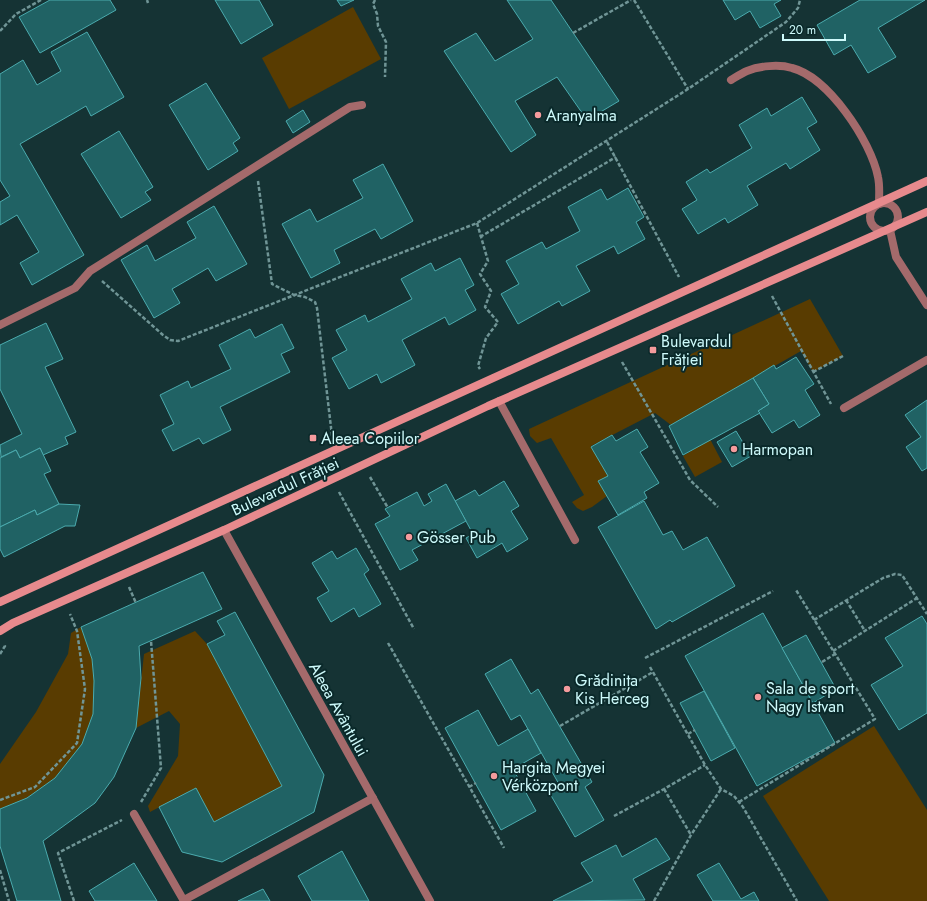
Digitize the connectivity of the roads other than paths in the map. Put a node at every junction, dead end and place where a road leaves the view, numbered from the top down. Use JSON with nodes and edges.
{"nodes":[{"id":1,"x":731,"y":80,"type":"dead end"},
{"id":2,"x":362,"y":105,"type":"dead end"},
{"id":3,"x":927,"y":181,"type":"edge"},
{"id":4,"x":879,"y":204,"type":"junction"},
{"id":5,"x":927,"y":212,"type":"edge"},
{"id":6,"x":890,"y":230,"type":"junction"},
{"id":7,"x":927,"y":305,"type":"edge"},
{"id":8,"x":0,"y":325,"type":"edge"},
{"id":9,"x":927,"y":360,"type":"edge"},
{"id":10,"x":499,"y":401,"type":"junction"},
{"id":11,"x":844,"y":408,"type":"dead end"},
{"id":12,"x":224,"y":530,"type":"junction"},
{"id":13,"x":575,"y":540,"type":"dead end"},
{"id":14,"x":0,"y":602,"type":"edge"},
{"id":15,"x":0,"y":631,"type":"edge"},
{"id":16,"x":373,"y":798,"type":"junction"},
{"id":17,"x":134,"y":814,"type":"road end"},
{"id":18,"x":184,"y":901,"type":"edge"},
{"id":19,"x":430,"y":901,"type":"edge"}],
"edges":[{"from":1,"to":4,"type":"street"},
{"from":2,"to":8,"type":"street"},
{"from":3,"to":4,"type":"main road","name":"Bulevardul Frăției"},
{"from":4,"to":6,"type":"street"},
{"from":4,"to":6,"type":"street"},
{"from":4,"to":14,"type":"main road","name":"Bulevardul Frăției"},
{"from":5,"to":6,"type":"main road","name":"Bulevardul Frăției"},
{"from":6,"to":7,"type":"street"},
{"from":6,"to":10,"type":"main road","name":"Bulevardul Frăției"},
{"from":9,"to":11,"type":"street"},
{"from":10,"to":12,"type":"main road","name":"Bulevardul Frăției"},
{"from":10,"to":13,"type":"street"},
{"from":12,"to":15,"type":"main road","name":"Bulevardul Frăției"},
{"from":12,"to":16,"type":"street","name":"Aleea Avântului"},
{"from":16,"to":18,"type":"street"},
{"from":16,"to":19,"type":"street","name":"Aleea Avântului"},
{"from":17,"to":18,"type":"street"}]}
